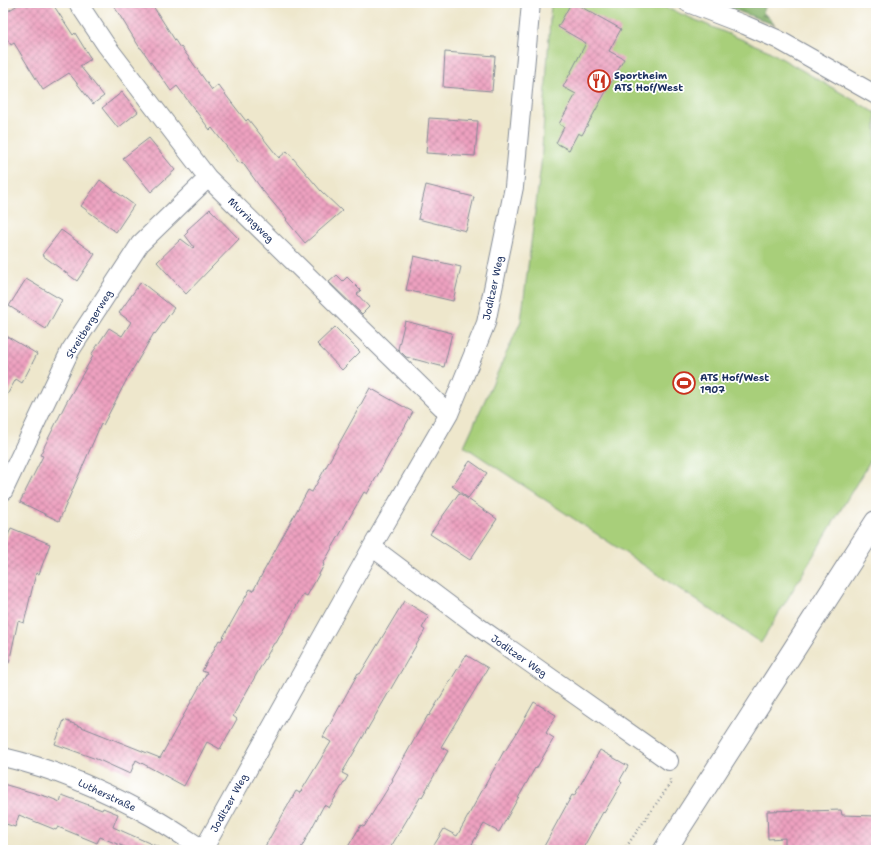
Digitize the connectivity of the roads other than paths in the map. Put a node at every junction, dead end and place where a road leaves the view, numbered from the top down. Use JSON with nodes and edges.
{"nodes":[{"id":1,"x":78,"y":3,"type":"edge"},
{"id":2,"x":531,"y":3,"type":"edge"},
{"id":3,"x":688,"y":3,"type":"edge"},
{"id":4,"x":876,"y":95,"type":"edge"},
{"id":5,"x":208,"y":178,"type":"junction"},
{"id":6,"x":450,"y":414,"type":"junction"},
{"id":7,"x":3,"y":492,"type":"edge"},
{"id":8,"x":876,"y":522,"type":"edge"},
{"id":9,"x":372,"y":547,"type":"junction"},
{"id":10,"x":3,"y":757,"type":"edge"},
{"id":11,"x":668,"y":761,"type":"road end"},
{"id":12,"x":204,"y":850,"type":"edge"},
{"id":13,"x":665,"y":850,"type":"edge"}],
"edges":[{"from":1,"to":5,"type":"street","name":"Murringweg"},
{"from":2,"to":6,"type":"street","name":"Joditzer Weg"},
{"from":3,"to":4,"type":"street"},
{"from":5,"to":6,"type":"street","name":"Murringweg"},
{"from":5,"to":7,"type":"street","name":"Streitbergerweg"},
{"from":6,"to":9,"type":"street","name":"Joditzer Weg"},
{"from":8,"to":13,"type":"main road"},
{"from":9,"to":11,"type":"street","name":"Joditzer Weg"},
{"from":9,"to":12,"type":"street","name":"Joditzer Weg"},
{"from":10,"to":12,"type":"street","name":"Lutherstraße"}]}
